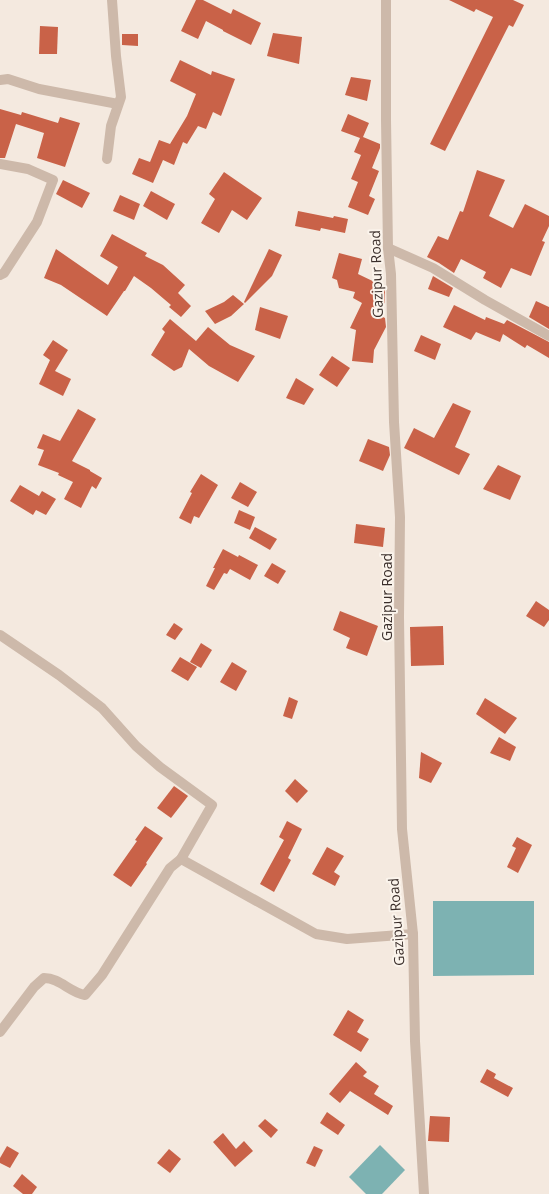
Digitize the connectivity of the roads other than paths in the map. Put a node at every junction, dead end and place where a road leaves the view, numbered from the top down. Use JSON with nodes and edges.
{"nodes":[{"id":1,"x":112,"y":0,"type":"edge"},
{"id":2,"x":386,"y":0,"type":"edge"},
{"id":3,"x":0,"y":80,"type":"edge"},
{"id":4,"x":118,"y":104,"type":"junction"},
{"id":5,"x":107,"y":159,"type":"dead end"},
{"id":6,"x":0,"y":164,"type":"edge"},
{"id":7,"x":388,"y":248,"type":"junction"},
{"id":8,"x":0,"y":275,"type":"edge"},
{"id":9,"x":549,"y":336,"type":"edge"},
{"id":10,"x":0,"y":635,"type":"edge"},
{"id":11,"x":181,"y":859,"type":"junction"},
{"id":12,"x":414,"y":934,"type":"junction"},
{"id":13,"x":0,"y":1032,"type":"edge"},
{"id":14,"x":424,"y":1194,"type":"edge"}],
"edges":[{"from":1,"to":4,"type":"street"},
{"from":2,"to":7,"type":"street","name":"Gazipur Road"},
{"from":3,"to":4,"type":"street"},
{"from":4,"to":5,"type":"street"},
{"from":6,"to":8,"type":"street"},
{"from":7,"to":9,"type":"street"},
{"from":7,"to":12,"type":"street","name":"Gazipur Road"},
{"from":10,"to":11,"type":"street"},
{"from":11,"to":12,"type":"street"},
{"from":11,"to":13,"type":"street"},
{"from":12,"to":14,"type":"street","name":"Gazipur Road"}]}
